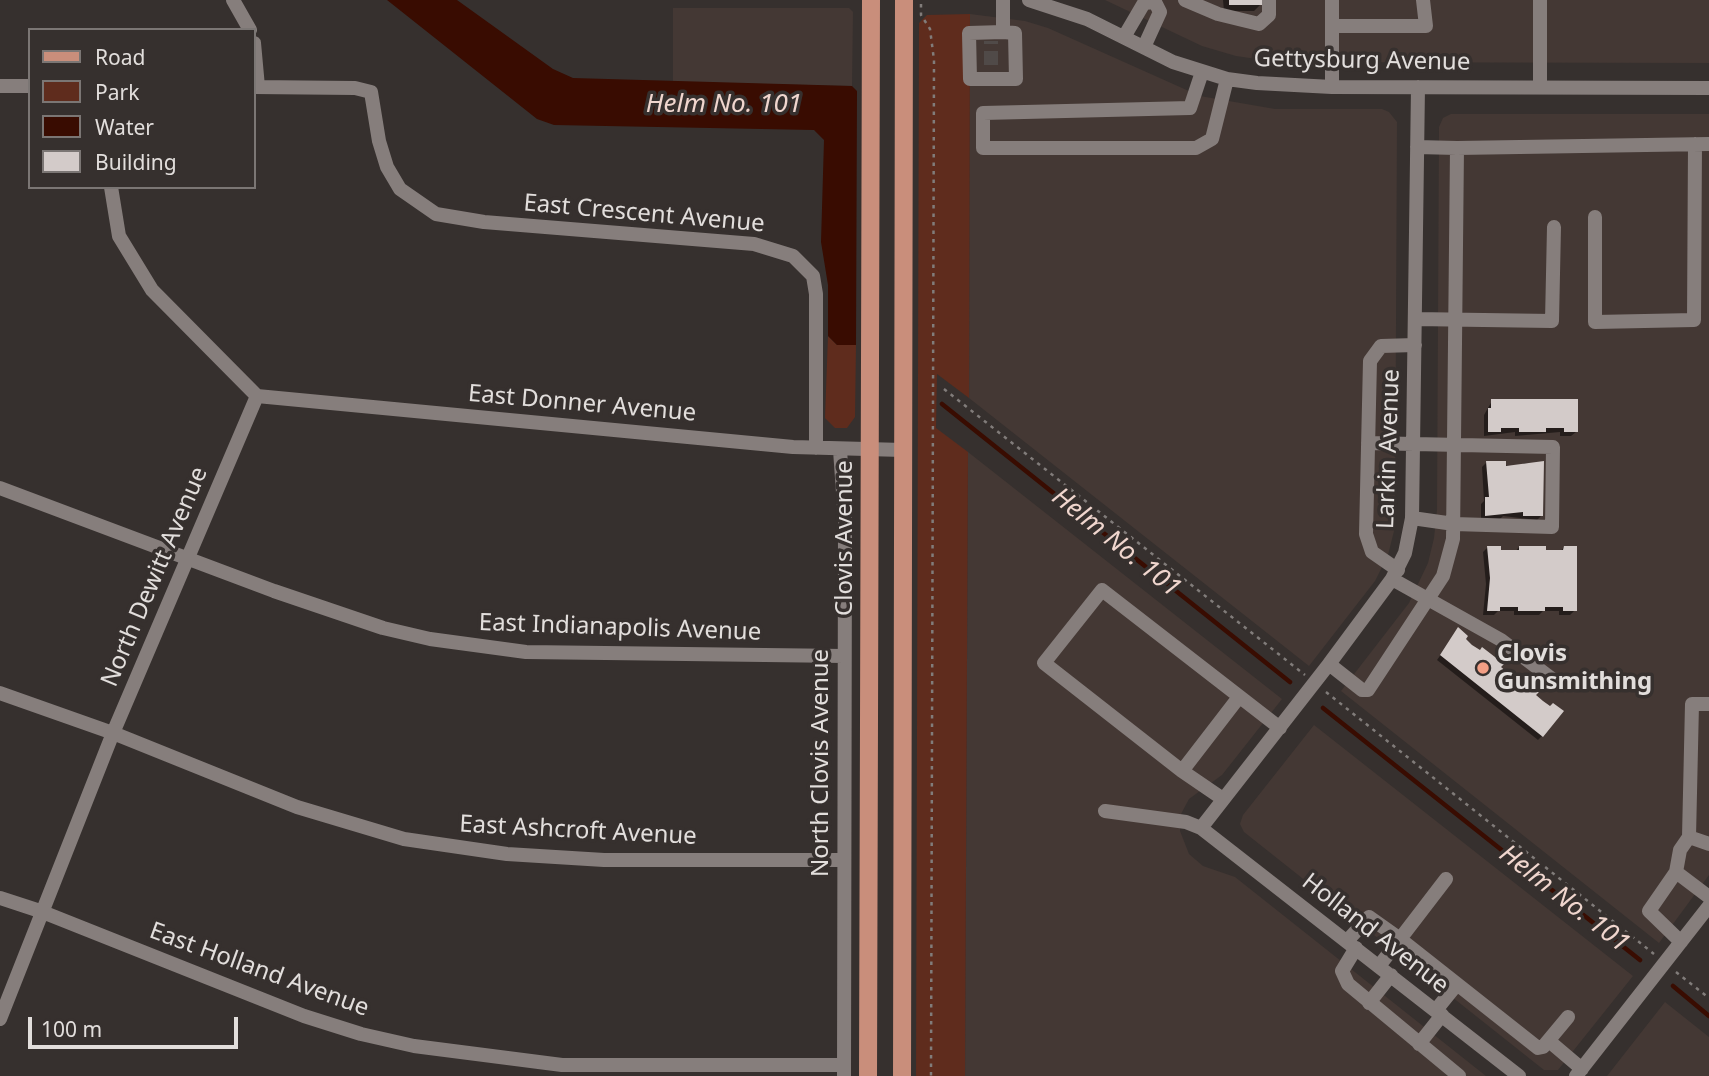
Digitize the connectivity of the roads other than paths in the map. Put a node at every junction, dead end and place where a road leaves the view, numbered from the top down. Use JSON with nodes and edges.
{"nodes":[{"id":1,"x":233,"y":0,"type":"edge"},
{"id":2,"x":871,"y":0,"type":"edge"},
{"id":3,"x":904,"y":0,"type":"edge"},
{"id":4,"x":1003,"y":0,"type":"edge"},
{"id":5,"x":1030,"y":0,"type":"edge"},
{"id":6,"x":1186,"y":0,"type":"edge"},
{"id":7,"x":1269,"y":0,"type":"edge"},
{"id":8,"x":1319,"y":0,"type":"edge"},
{"id":9,"x":1423,"y":0,"type":"edge"},
{"id":10,"x":1540,"y":0,"type":"edge"},
{"id":11,"x":1156,"y":1,"type":"edge"},
{"id":12,"x":1332,"y":4,"type":"edge"},
{"id":13,"x":1332,"y":26,"type":"junction"},
{"id":14,"x":249,"y":28,"type":"edge"},
{"id":15,"x":995,"y":35,"type":"junction"},
{"id":16,"x":1124,"y":37,"type":"junction"},
{"id":17,"x":1144,"y":47,"type":"junction"},
{"id":18,"x":1202,"y":72,"type":"junction"},
{"id":19,"x":1227,"y":79,"type":"junction"},
{"id":20,"x":0,"y":86,"type":"edge"},
{"id":21,"x":28,"y":86,"type":"edge"},
{"id":22,"x":1540,"y":86,"type":"junction"},
{"id":23,"x":256,"y":87,"type":"edge"},
{"id":24,"x":1332,"y":87,"type":"junction"},
{"id":25,"x":1418,"y":87,"type":"junction"},
{"id":26,"x":1709,"y":88,"type":"edge"},
{"id":27,"x":1702,"y":144,"type":"edge"},
{"id":28,"x":1418,"y":146,"type":"junction"},
{"id":29,"x":1457,"y":148,"type":"junction"},
{"id":30,"x":111,"y":189,"type":"edge"},
{"id":31,"x":1595,"y":217,"type":"dead end"},
{"id":32,"x":1554,"y":227,"type":"dead end"},
{"id":33,"x":1415,"y":318,"type":"junction"},
{"id":34,"x":1455,"y":319,"type":"junction"},
{"id":35,"x":1415,"y":345,"type":"junction"},
{"id":36,"x":257,"y":396,"type":"junction"},
{"id":37,"x":1368,"y":443,"type":"junction"},
{"id":38,"x":1414,"y":445,"type":"junction"},
{"id":39,"x":1453,"y":447,"type":"junction"},
{"id":40,"x":816,"y":448,"type":"junction"},
{"id":41,"x":840,"y":450,"type":"junction"},
{"id":42,"x":870,"y":450,"type":"junction"},
{"id":43,"x":903,"y":450,"type":"junction"},
{"id":44,"x":0,"y":488,"type":"edge"},
{"id":45,"x":1412,"y":518,"type":"junction"},
{"id":46,"x":1454,"y":524,"type":"junction"},
{"id":47,"x":188,"y":557,"type":"junction"},
{"id":48,"x":1395,"y":575,"type":"junction"},
{"id":49,"x":1429,"y":601,"type":"junction"},
{"id":50,"x":844,"y":656,"type":"junction"},
{"id":51,"x":1329,"y":664,"type":"junction"},
{"id":52,"x":1556,"y":682,"type":"dead end"},
{"id":53,"x":0,"y":693,"type":"edge"},
{"id":54,"x":1240,"y":697,"type":"junction"},
{"id":55,"x":1709,"y":704,"type":"edge"},
{"id":56,"x":1280,"y":728,"type":"junction"},
{"id":57,"x":113,"y":733,"type":"junction"},
{"id":58,"x":1182,"y":771,"type":"junction"},
{"id":59,"x":1223,"y":799,"type":"junction"},
{"id":60,"x":1105,"y":810,"type":"dead end"},
{"id":61,"x":1201,"y":828,"type":"junction"},
{"id":62,"x":1689,"y":836,"type":"junction"},
{"id":63,"x":1709,"y":844,"type":"edge"},
{"id":64,"x":844,"y":860,"type":"junction"},
{"id":65,"x":1676,"y":872,"type":"junction"},
{"id":66,"x":1446,"y":879,"type":"dead end"},
{"id":67,"x":1709,"y":897,"type":"edge"},
{"id":68,"x":0,"y":898,"type":"edge"},
{"id":69,"x":1709,"y":906,"type":"edge"},
{"id":70,"x":40,"y":911,"type":"junction"},
{"id":71,"x":1400,"y":939,"type":"junction"},
{"id":72,"x":1681,"y":942,"type":"junction"},
{"id":73,"x":1352,"y":944,"type":"junction"},
{"id":74,"x":1379,"y":965,"type":"junction"},
{"id":75,"x":1391,"y":975,"type":"junction"},
{"id":76,"x":1457,"y":984,"type":"junction"},
{"id":77,"x":1369,"y":1003,"type":"junction"},
{"id":78,"x":1439,"y":1013,"type":"junction"},
{"id":79,"x":1568,"y":1017,"type":"dead end"},
{"id":80,"x":0,"y":1019,"type":"edge"},
{"id":81,"x":1549,"y":1041,"type":"junction"},
{"id":82,"x":1419,"y":1044,"type":"junction"},
{"id":83,"x":844,"y":1071,"type":"edge"},
{"id":84,"x":1579,"y":1072,"type":"edge"},
{"id":85,"x":868,"y":1076,"type":"edge"},
{"id":86,"x":902,"y":1076,"type":"edge"},
{"id":87,"x":1459,"y":1076,"type":"edge"},
{"id":88,"x":1519,"y":1076,"type":"edge"}],
"edges":[{"from":1,"to":14,"type":"street"},
{"from":2,"to":42,"type":"main road","name":"Clovis Avenue"},
{"from":3,"to":43,"type":"main road"},
{"from":4,"to":15,"type":"street"},
{"from":5,"to":16,"type":"street","name":"Gettysburg Avenue"},
{"from":6,"to":7,"type":"street"},
{"from":8,"to":12,"type":"street"},
{"from":9,"to":13,"type":"street"},
{"from":10,"to":22,"type":"street"},
{"from":11,"to":16,"type":"street"},
{"from":11,"to":17,"type":"street"},
{"from":12,"to":13,"type":"street"},
{"from":13,"to":24,"type":"street"},
{"from":15,"to":15,"type":"street"},
{"from":16,"to":17,"type":"street","name":"Gettysburg Avenue"},
{"from":17,"to":18,"type":"street","name":"Gettysburg Avenue"},
{"from":18,"to":19,"type":"street","name":"Gettysburg Avenue"},
{"from":18,"to":19,"type":"street"},
{"from":19,"to":24,"type":"street","name":"Gettysburg Avenue"},
{"from":20,"to":21,"type":"street"},
{"from":22,"to":25,"type":"street","name":"Gettysburg Avenue"},
{"from":22,"to":26,"type":"street","name":"Gettysburg Avenue"},
{"from":23,"to":40,"type":"street","name":"East Crescent Avenue"},
{"from":24,"to":25,"type":"street","name":"Gettysburg Avenue"},
{"from":25,"to":28,"type":"street","name":"Larkin Avenue"},
{"from":27,"to":29,"type":"street"},
{"from":27,"to":31,"type":"street"},
{"from":28,"to":29,"type":"street"},
{"from":28,"to":33,"type":"street","name":"Larkin Avenue"},
{"from":29,"to":34,"type":"street"},
{"from":30,"to":36,"type":"street"},
{"from":32,"to":34,"type":"street"},
{"from":33,"to":34,"type":"street"},
{"from":33,"to":35,"type":"street","name":"Larkin Avenue"},
{"from":34,"to":39,"type":"street"},
{"from":35,"to":37,"type":"street"},
{"from":35,"to":38,"type":"street","name":"Larkin Avenue"},
{"from":36,"to":40,"type":"street","name":"East Donner Avenue"},
{"from":36,"to":47,"type":"street","name":"North Dewitt Avenue"},
{"from":37,"to":38,"type":"street"},
{"from":37,"to":48,"type":"street"},
{"from":38,"to":39,"type":"street"},
{"from":38,"to":45,"type":"street","name":"Larkin Avenue"},
{"from":39,"to":46,"type":"street"},
{"from":39,"to":46,"type":"street"},
{"from":40,"to":41,"type":"street","name":"East Donner Avenue"},
{"from":41,"to":42,"type":"street","name":"East Donner Avenue"},
{"from":41,"to":50,"type":"street","name":"North Clovis Avenue"},
{"from":42,"to":43,"type":"street","name":"East Donner Avenue"},
{"from":42,"to":85,"type":"main road","name":"Clovis Avenue"},
{"from":43,"to":86,"type":"main road"},
{"from":44,"to":47,"type":"street","name":"East Indianapolis Avenue"},
{"from":45,"to":46,"type":"street"},
{"from":45,"to":48,"type":"street","name":"Larkin Avenue"},
{"from":46,"to":49,"type":"street"},
{"from":47,"to":50,"type":"street","name":"East Indianapolis Avenue"},
{"from":47,"to":57,"type":"street","name":"North Dewitt Avenue"},
{"from":48,"to":49,"type":"street"},
{"from":48,"to":51,"type":"street","name":"Larkin Avenue"},
{"from":49,"to":51,"type":"street"},
{"from":49,"to":52,"type":"street"},
{"from":50,"to":64,"type":"street","name":"North Clovis Avenue"},
{"from":51,"to":56,"type":"street","name":"Larkin Avenue"},
{"from":53,"to":57,"type":"street","name":"East Ashcroft Avenue"},
{"from":54,"to":56,"type":"street"},
{"from":54,"to":58,"type":"street"},
{"from":54,"to":58,"type":"street"},
{"from":55,"to":62,"type":"street"},
{"from":56,"to":59,"type":"street","name":"Larkin Avenue"},
{"from":57,"to":64,"type":"street","name":"East Ashcroft Avenue"},
{"from":57,"to":70,"type":"street","name":"North Dewitt Avenue"},
{"from":58,"to":59,"type":"street"},
{"from":59,"to":61,"type":"street","name":"Larkin Avenue"},
{"from":60,"to":61,"type":"street"},
{"from":61,"to":73,"type":"street","name":"Holland Avenue"},
{"from":62,"to":63,"type":"street"},
{"from":62,"to":65,"type":"street"},
{"from":64,"to":83,"type":"street","name":"North Clovis Avenue"},
{"from":65,"to":67,"type":"street"},
{"from":65,"to":72,"type":"street"},
{"from":66,"to":71,"type":"street"},
{"from":68,"to":70,"type":"street","name":"East Holland Avenue"},
{"from":69,"to":72,"type":"street"},
{"from":70,"to":80,"type":"street","name":"North Dewitt Avenue"},
{"from":70,"to":83,"type":"street","name":"East Holland Avenue"},
{"from":71,"to":73,"type":"street"},
{"from":71,"to":74,"type":"street"},
{"from":71,"to":76,"type":"street"},
{"from":72,"to":84,"type":"street"},
{"from":73,"to":74,"type":"street","name":"Holland Avenue"},
{"from":73,"to":77,"type":"street"},
{"from":74,"to":75,"type":"street","name":"Holland Avenue"},
{"from":75,"to":77,"type":"street"},
{"from":75,"to":78,"type":"street","name":"Holland Avenue"},
{"from":76,"to":78,"type":"street"},
{"from":76,"to":81,"type":"street"},
{"from":77,"to":82,"type":"street"},
{"from":78,"to":82,"type":"street"},
{"from":78,"to":88,"type":"street","name":"Holland Avenue"},
{"from":79,"to":81,"type":"street"},
{"from":81,"to":84,"type":"street"},
{"from":82,"to":87,"type":"street"}]}
